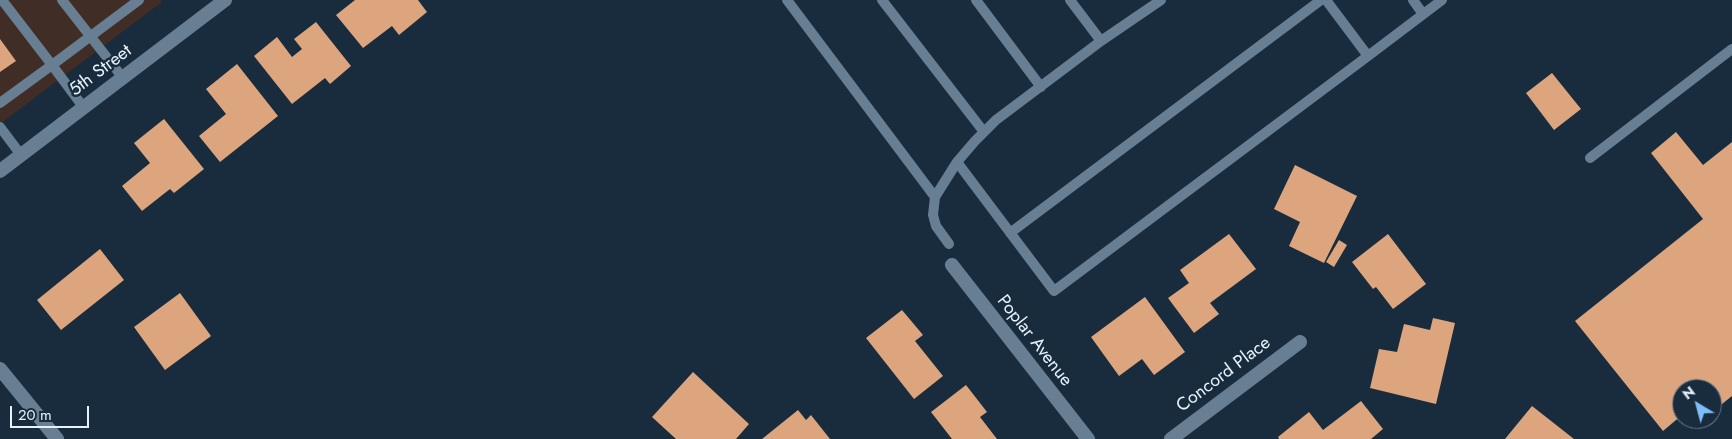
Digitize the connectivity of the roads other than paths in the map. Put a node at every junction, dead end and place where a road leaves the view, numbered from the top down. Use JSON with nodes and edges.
{"nodes":[{"id":1,"x":2,"y":0,"type":"edge"},
{"id":2,"x":62,"y":0,"type":"edge"},
{"id":3,"x":139,"y":0,"type":"edge"},
{"id":4,"x":224,"y":0,"type":"edge"},
{"id":5,"x":787,"y":0,"type":"edge"},
{"id":6,"x":882,"y":0,"type":"edge"},
{"id":7,"x":976,"y":0,"type":"edge"},
{"id":8,"x":1070,"y":0,"type":"edge"},
{"id":9,"x":1161,"y":0,"type":"edge"},
{"id":10,"x":1321,"y":0,"type":"edge"},
{"id":11,"x":1326,"y":0,"type":"edge"},
{"id":12,"x":1413,"y":0,"type":"edge"},
{"id":13,"x":1442,"y":0,"type":"edge"},
{"id":14,"x":1423,"y":14,"type":"junction"},
{"id":15,"x":90,"y":37,"type":"junction"},
{"id":16,"x":1101,"y":41,"type":"junction"},
{"id":17,"x":1732,"y":49,"type":"edge"},
{"id":18,"x":1368,"y":56,"type":"junction"},
{"id":19,"x":52,"y":65,"type":"junction"},
{"id":20,"x":123,"y":78,"type":"junction"},
{"id":21,"x":1041,"y":87,"type":"junction"},
{"id":22,"x":0,"y":104,"type":"edge"},
{"id":23,"x":84,"y":108,"type":"junction"},
{"id":24,"x":0,"y":127,"type":"edge"},
{"id":25,"x":984,"y":132,"type":"junction"},
{"id":26,"x":21,"y":155,"type":"junction"},
{"id":27,"x":1590,"y":158,"type":"dead end"},
{"id":28,"x":957,"y":162,"type":"junction"},
{"id":29,"x":0,"y":171,"type":"edge"},
{"id":30,"x":935,"y":197,"type":"junction"},
{"id":31,"x":1010,"y":233,"type":"junction"},
{"id":32,"x":949,"y":244,"type":"dead end"},
{"id":33,"x":952,"y":266,"type":"dead end"},
{"id":34,"x":1300,"y":342,"type":"dead end"},
{"id":35,"x":0,"y":369,"type":"edge"},
{"id":36,"x":57,"y":439,"type":"edge"},
{"id":37,"x":1088,"y":439,"type":"edge"},
{"id":38,"x":1171,"y":439,"type":"edge"}],
"edges":[{"from":1,"to":19,"type":"lane"},
{"from":2,"to":15,"type":"lane"},
{"from":3,"to":15,"type":"lane"},
{"from":4,"to":20,"type":"main road","name":"5th Street"},
{"from":5,"to":30,"type":"lane"},
{"from":6,"to":25,"type":"lane"},
{"from":7,"to":21,"type":"lane"},
{"from":8,"to":16,"type":"lane"},
{"from":9,"to":16,"type":"lane"},
{"from":10,"to":31,"type":"lane"},
{"from":11,"to":18,"type":"lane"},
{"from":12,"to":14,"type":"lane"},
{"from":13,"to":14,"type":"lane"},
{"from":14,"to":18,"type":"lane"},
{"from":15,"to":19,"type":"lane"},
{"from":15,"to":20,"type":"lane"},
{"from":16,"to":21,"type":"lane"},
{"from":17,"to":27,"type":"lane"},
{"from":18,"to":31,"type":"lane"},
{"from":19,"to":22,"type":"lane"},
{"from":19,"to":23,"type":"lane"},
{"from":20,"to":23,"type":"main road","name":"5th Street"},
{"from":21,"to":25,"type":"lane"},
{"from":23,"to":26,"type":"main road","name":"5th Street"},
{"from":24,"to":26,"type":"lane"},
{"from":25,"to":28,"type":"lane"},
{"from":26,"to":29,"type":"main road","name":"5th Street"},
{"from":28,"to":30,"type":"lane"},
{"from":28,"to":31,"type":"lane"},
{"from":30,"to":32,"type":"lane"},
{"from":33,"to":37,"type":"main road","name":"Poplar Avenue"},
{"from":34,"to":38,"type":"main road","name":"Concord Place"},
{"from":35,"to":36,"type":"main road"}]}
